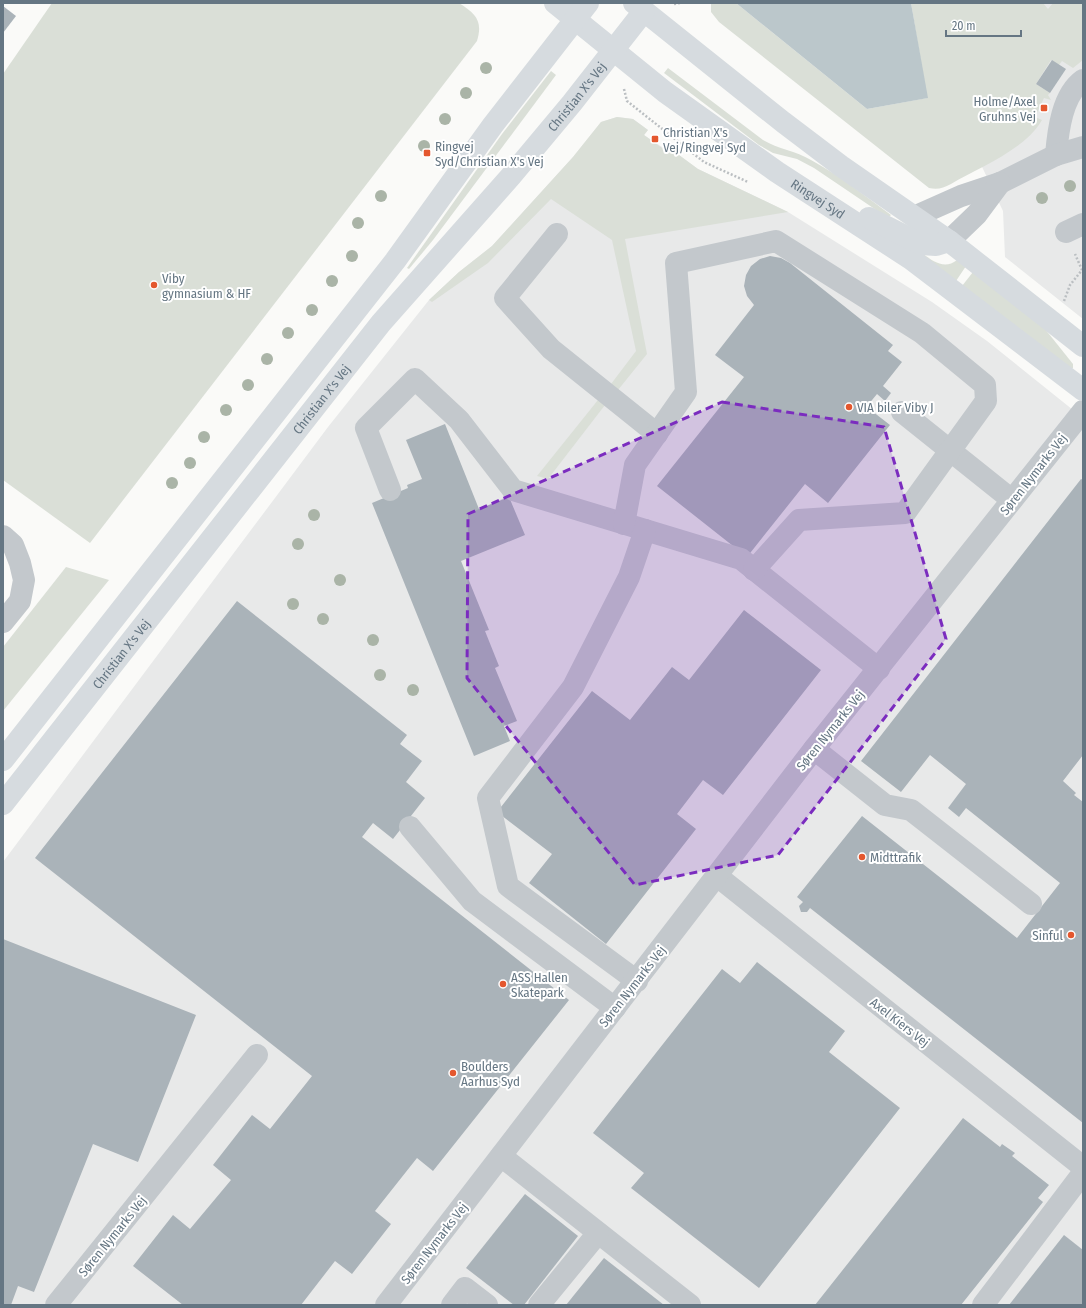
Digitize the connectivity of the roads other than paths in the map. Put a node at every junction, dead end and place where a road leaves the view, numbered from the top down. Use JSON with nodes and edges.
{"nodes":[{"id":1,"x":555,"y":3,"type":"edge"},
{"id":2,"x":643,"y":6,"type":"edge"},
{"id":3,"x":582,"y":11,"type":"edge"},
{"id":4,"x":614,"y":50,"type":"junction"},
{"id":5,"x":1083,"y":80,"type":"edge"},
{"id":6,"x":1083,"y":98,"type":"edge"},
{"id":7,"x":1064,"y":111,"type":"junction"},
{"id":8,"x":1083,"y":147,"type":"edge"},
{"id":9,"x":1056,"y":155,"type":"junction"},
{"id":10,"x":777,"y":172,"type":"junction"},
{"id":11,"x":1000,"y":182,"type":"junction"},
{"id":12,"x":916,"y":216,"type":"junction"},
{"id":13,"x":557,"y":234,"type":"dead end"},
{"id":14,"x":949,"y":241,"type":"junction"},
{"id":15,"x":1083,"y":346,"type":"edge"},
{"id":16,"x":1083,"y":390,"type":"edge"},
{"id":17,"x":1083,"y":411,"type":"edge"},
{"id":18,"x":902,"y":412,"type":"dead end"},
{"id":19,"x":657,"y":434,"type":"junction"},
{"id":20,"x":950,"y":451,"type":"junction"},
{"id":21,"x":390,"y":490,"type":"dead end"},
{"id":22,"x":1012,"y":500,"type":"junction"},
{"id":23,"x":624,"y":524,"type":"junction"},
{"id":24,"x":645,"y":530,"type":"junction"},
{"id":25,"x":3,"y":536,"type":"edge"},
{"id":26,"x":754,"y":570,"type":"junction"},
{"id":27,"x":3,"y":622,"type":"edge"},
{"id":28,"x":880,"y":669,"type":"junction"},
{"id":29,"x":814,"y":749,"type":"junction"},
{"id":30,"x":3,"y":760,"type":"edge"},
{"id":31,"x":3,"y":804,"type":"edge"},
{"id":32,"x":410,"y":827,"type":"dead end"},
{"id":33,"x":717,"y":876,"type":"junction"},
{"id":34,"x":1031,"y":904,"type":"dead end"},
{"id":35,"x":637,"y":982,"type":"junction"},
{"id":36,"x":615,"y":1008,"type":"junction"},
{"id":37,"x":258,"y":1055,"type":"dead end"},
{"id":38,"x":501,"y":1156,"type":"junction"},
{"id":39,"x":1083,"y":1167,"type":"edge"},
{"id":40,"x":1083,"y":1173,"type":"edge"},
{"id":41,"x":598,"y":1233,"type":"junction"},
{"id":42,"x":56,"y":1305,"type":"edge"},
{"id":43,"x":386,"y":1305,"type":"edge"},
{"id":44,"x":452,"y":1305,"type":"edge"},
{"id":45,"x":487,"y":1305,"type":"edge"},
{"id":46,"x":539,"y":1305,"type":"edge"},
{"id":47,"x":690,"y":1305,"type":"edge"},
{"id":48,"x":983,"y":1305,"type":"edge"}],
"edges":[{"from":1,"to":3,"type":"main road","name":"Ringvej Syd"},
{"from":2,"to":4,"type":"main road","name":"Christian X's Vej"},
{"from":2,"to":12,"type":"main road"},
{"from":3,"to":4,"type":"main road","name":"Ringvej Syd"},
{"from":3,"to":30,"type":"main road","name":"Christian X's Vej"},
{"from":4,"to":10,"type":"main road","name":"Ringvej Syd"},
{"from":4,"to":31,"type":"main road","name":"Christian X's Vej"},
{"from":5,"to":7,"type":"street"},
{"from":6,"to":7,"type":"street"},
{"from":7,"to":9,"type":"street"},
{"from":8,"to":9,"type":"street"},
{"from":9,"to":11,"type":"street"},
{"from":10,"to":14,"type":"main road"},
{"from":10,"to":16,"type":"main road","name":"Ringvej Syd"},
{"from":11,"to":12,"type":"street"},
{"from":11,"to":14,"type":"street"},
{"from":12,"to":14,"type":"main road"},
{"from":13,"to":19,"type":"street"},
{"from":14,"to":15,"type":"main road"},
{"from":17,"to":22,"type":"street","name":"Søren Nymarks Vej"},
{"from":18,"to":20,"type":"street"},
{"from":19,"to":20,"type":"street"},
{"from":19,"to":23,"type":"street"},
{"from":20,"to":22,"type":"street"},
{"from":20,"to":26,"type":"street"},
{"from":21,"to":23,"type":"street"},
{"from":22,"to":28,"type":"street","name":"Søren Nymarks Vej"},
{"from":23,"to":24,"type":"street"},
{"from":24,"to":26,"type":"street"},
{"from":24,"to":35,"type":"street"},
{"from":25,"to":27,"type":"street"},
{"from":26,"to":28,"type":"street"},
{"from":28,"to":29,"type":"street","name":"Søren Nymarks Vej"},
{"from":29,"to":33,"type":"street","name":"Søren Nymarks Vej"},
{"from":29,"to":34,"type":"street"},
{"from":32,"to":36,"type":"street"},
{"from":33,"to":35,"type":"street","name":"Søren Nymarks Vej"},
{"from":33,"to":39,"type":"street","name":"Axel Kiers Vej"},
{"from":35,"to":36,"type":"street","name":"Søren Nymarks Vej"},
{"from":36,"to":38,"type":"street","name":"Søren Nymarks Vej"},
{"from":37,"to":42,"type":"street","name":"Søren Nymarks Vej"},
{"from":38,"to":41,"type":"street"},
{"from":38,"to":43,"type":"street","name":"Søren Nymarks Vej"},
{"from":40,"to":48,"type":"street"},
{"from":41,"to":46,"type":"street"},
{"from":41,"to":47,"type":"street"},
{"from":44,"to":45,"type":"street"}]}
